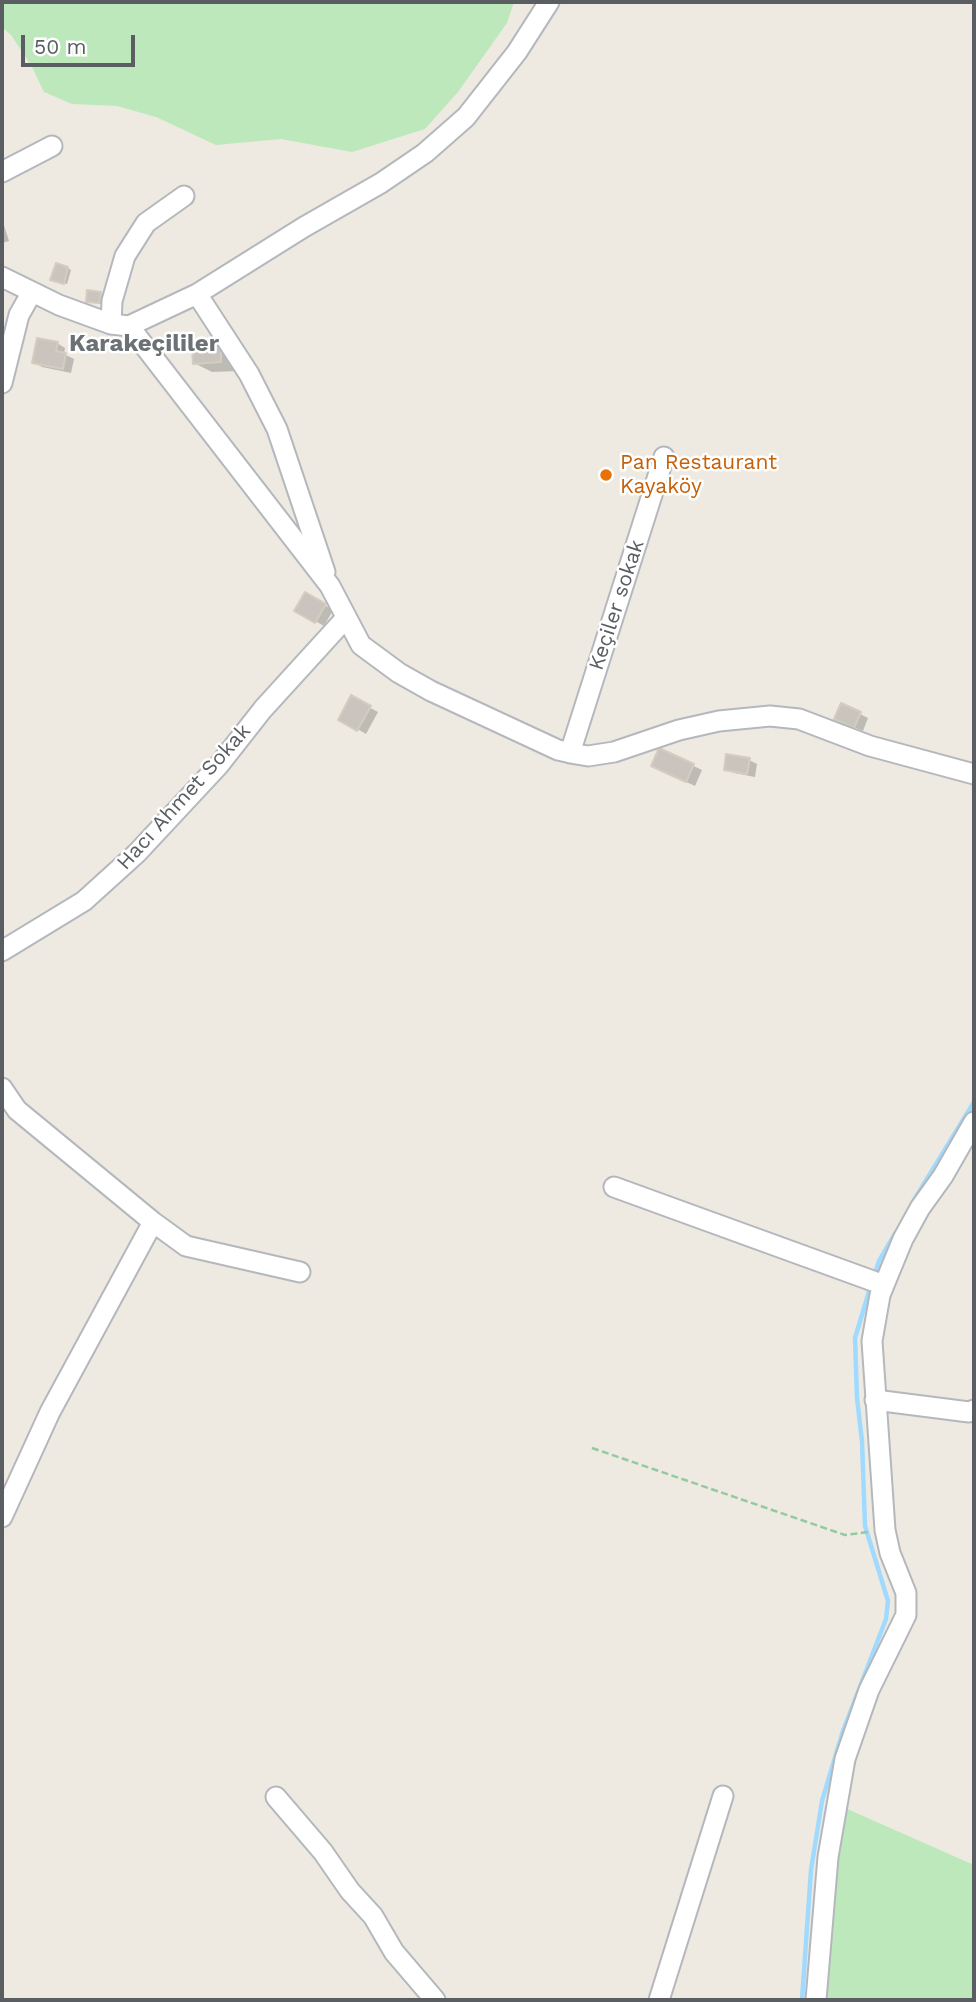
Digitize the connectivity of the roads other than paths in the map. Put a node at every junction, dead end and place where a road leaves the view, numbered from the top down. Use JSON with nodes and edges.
{"nodes":[{"id":1,"x":549,"y":2,"type":"edge"},
{"id":2,"x":52,"y":146,"type":"dead end"},
{"id":3,"x":2,"y":172,"type":"edge"},
{"id":4,"x":184,"y":196,"type":"dead end"},
{"id":5,"x":2,"y":277,"type":"edge"},
{"id":6,"x":32,"y":292,"type":"junction"},
{"id":7,"x":197,"y":294,"type":"junction"},
{"id":8,"x":120,"y":325,"type":"junction"},
{"id":9,"x":2,"y":383,"type":"edge"},
{"id":10,"x":664,"y":457,"type":"dead end"},
{"id":11,"x":330,"y":586,"type":"junction"},
{"id":12,"x":345,"y":618,"type":"junction"},
{"id":13,"x":570,"y":753,"type":"junction"},
{"id":14,"x":974,"y":774,"type":"edge"},
{"id":15,"x":2,"y":951,"type":"edge"},
{"id":16,"x":2,"y":1088,"type":"edge"},
{"id":17,"x":974,"y":1122,"type":"edge"},
{"id":18,"x":614,"y":1187,"type":"dead end"},
{"id":19,"x":153,"y":1222,"type":"junction"},
{"id":20,"x":300,"y":1272,"type":"dead end"},
{"id":21,"x":883,"y":1285,"type":"junction"},
{"id":22,"x":875,"y":1400,"type":"junction"},
{"id":23,"x":974,"y":1410,"type":"edge"},
{"id":24,"x":2,"y":1517,"type":"edge"},
{"id":25,"x":723,"y":1796,"type":"dead end"},
{"id":26,"x":276,"y":1797,"type":"dead end"},
{"id":27,"x":435,"y":2000,"type":"edge"},
{"id":28,"x":659,"y":2000,"type":"edge"},
{"id":29,"x":816,"y":2000,"type":"edge"}],
"edges":[{"from":1,"to":7,"type":"street"},
{"from":2,"to":3,"type":"street"},
{"from":4,"to":8,"type":"street"},
{"from":5,"to":6,"type":"street"},
{"from":6,"to":8,"type":"street"},
{"from":6,"to":9,"type":"street"},
{"from":7,"to":8,"type":"street"},
{"from":7,"to":11,"type":"street"},
{"from":8,"to":11,"type":"street"},
{"from":10,"to":13,"type":"street","name":"Keçiler sokak"},
{"from":11,"to":12,"type":"street"},
{"from":12,"to":13,"type":"street"},
{"from":12,"to":15,"type":"street","name":"Hacı Ahmet Sokak"},
{"from":13,"to":14,"type":"street"},
{"from":16,"to":19,"type":"street"},
{"from":17,"to":21,"type":"street"},
{"from":18,"to":21,"type":"street"},
{"from":19,"to":20,"type":"street"},
{"from":19,"to":24,"type":"street"},
{"from":21,"to":22,"type":"street"},
{"from":22,"to":23,"type":"street"},
{"from":22,"to":29,"type":"street"},
{"from":25,"to":28,"type":"street"},
{"from":26,"to":27,"type":"street"}]}
